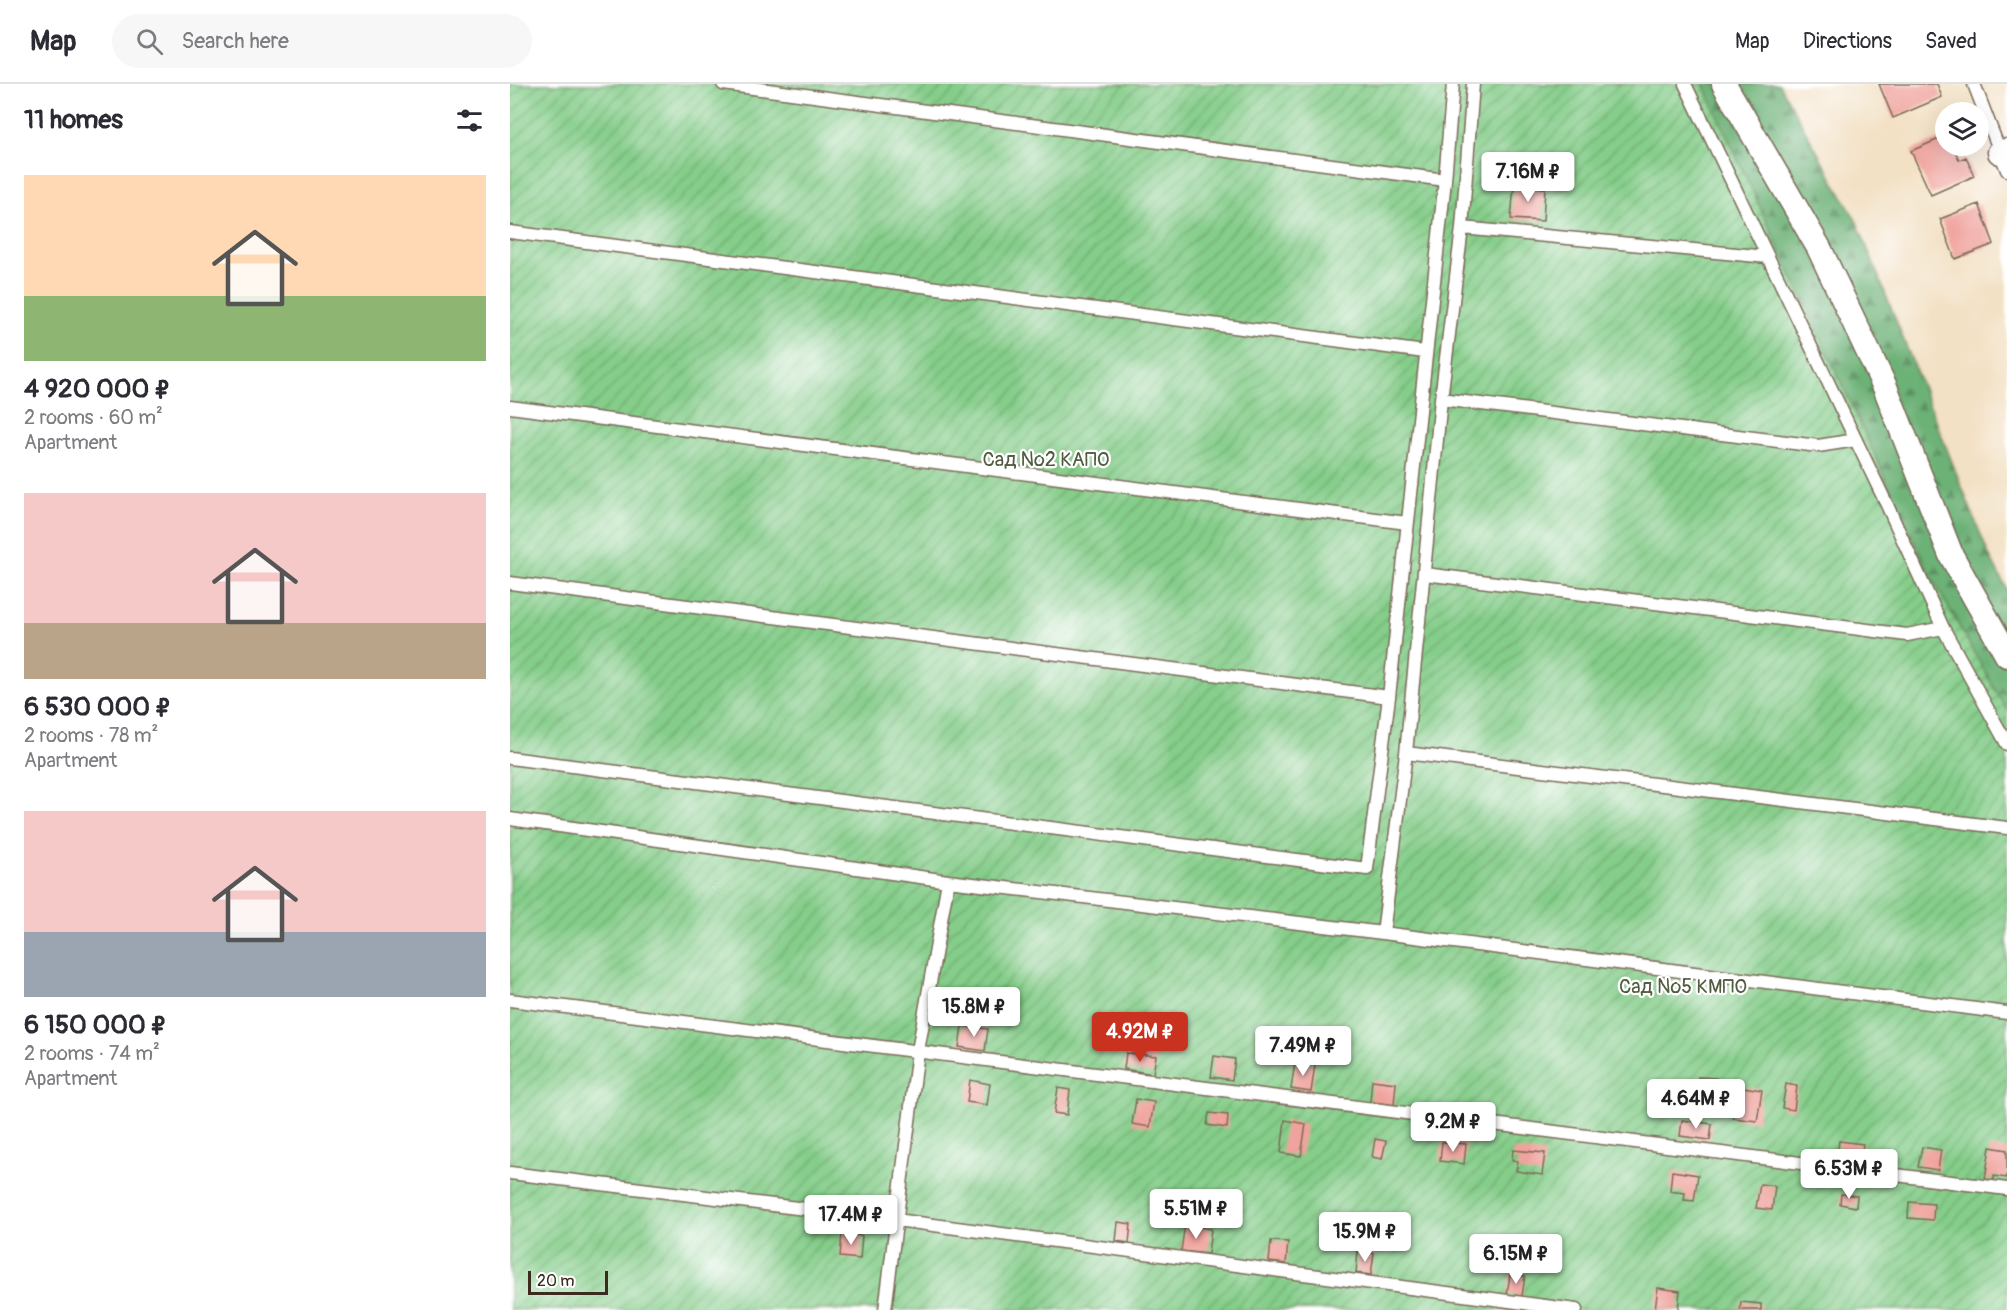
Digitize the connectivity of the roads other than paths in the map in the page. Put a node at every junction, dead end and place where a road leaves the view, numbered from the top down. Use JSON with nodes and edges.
{"nodes":[{"id":1,"x":723,"y":84,"type":"edge"},
{"id":2,"x":1453,"y":84,"type":"edge"},
{"id":3,"x":1473,"y":84,"type":"edge"},
{"id":4,"x":1685,"y":84,"type":"edge"},
{"id":5,"x":1724,"y":84,"type":"edge"},
{"id":6,"x":1974,"y":84,"type":"edge"},
{"id":7,"x":2005,"y":158,"type":"edge"},
{"id":8,"x":1445,"y":180,"type":"junction"},
{"id":9,"x":1462,"y":228,"type":"junction"},
{"id":10,"x":510,"y":232,"type":"edge"},
{"id":11,"x":1768,"y":257,"type":"junction"},
{"id":12,"x":1425,"y":352,"type":"junction"},
{"id":13,"x":1441,"y":399,"type":"junction"},
{"id":14,"x":510,"y":407,"type":"edge"},
{"id":15,"x":1856,"y":440,"type":"junction"},
{"id":16,"x":1407,"y":523,"type":"junction"},
{"id":17,"x":1425,"y":574,"type":"junction"},
{"id":18,"x":510,"y":583,"type":"edge"},
{"id":19,"x":1943,"y":628,"type":"junction"},
{"id":20,"x":2007,"y":655,"type":"edge"},
{"id":21,"x":1389,"y":697,"type":"junction"},
{"id":22,"x":2007,"y":744,"type":"edge"},
{"id":23,"x":1406,"y":753,"type":"junction"},
{"id":24,"x":510,"y":758,"type":"edge"},
{"id":25,"x":510,"y":819,"type":"edge"},
{"id":26,"x":2007,"y":828,"type":"edge"},
{"id":27,"x":948,"y":881,"type":"junction"},
{"id":28,"x":1383,"y":933,"type":"junction"},
{"id":29,"x":510,"y":1000,"type":"edge"},
{"id":30,"x":2007,"y":1013,"type":"edge"},
{"id":31,"x":918,"y":1052,"type":"junction"},
{"id":32,"x":510,"y":1173,"type":"edge"},
{"id":33,"x":2007,"y":1189,"type":"edge"},
{"id":34,"x":896,"y":1220,"type":"junction"},
{"id":35,"x":885,"y":1310,"type":"edge"},
{"id":36,"x":1576,"y":1310,"type":"edge"}],
"edges":[{"from":1,"to":8,"type":"lane"},
{"from":2,"to":8,"type":"lane"},
{"from":3,"to":9,"type":"lane"},
{"from":4,"to":11,"type":"lane"},
{"from":5,"to":20,"type":"street"},
{"from":6,"to":7,"type":"lane"},
{"from":8,"to":12,"type":"lane"},
{"from":9,"to":11,"type":"lane"},
{"from":9,"to":13,"type":"lane"},
{"from":10,"to":12,"type":"lane"},
{"from":11,"to":15,"type":"lane"},
{"from":12,"to":16,"type":"lane"},
{"from":13,"to":15,"type":"lane"},
{"from":13,"to":17,"type":"lane"},
{"from":14,"to":16,"type":"lane"},
{"from":15,"to":19,"type":"lane"},
{"from":16,"to":21,"type":"lane"},
{"from":17,"to":19,"type":"lane"},
{"from":17,"to":23,"type":"lane"},
{"from":18,"to":21,"type":"lane"},
{"from":19,"to":22,"type":"lane"},
{"from":21,"to":24,"type":"lane"},
{"from":23,"to":26,"type":"lane"},
{"from":23,"to":28,"type":"lane"},
{"from":25,"to":27,"type":"lane"},
{"from":27,"to":28,"type":"lane"},
{"from":27,"to":31,"type":"lane"},
{"from":28,"to":30,"type":"lane"},
{"from":29,"to":31,"type":"lane"},
{"from":31,"to":33,"type":"lane"},
{"from":31,"to":34,"type":"lane"},
{"from":32,"to":34,"type":"lane"},
{"from":34,"to":35,"type":"lane"},
{"from":34,"to":36,"type":"lane"}]}
